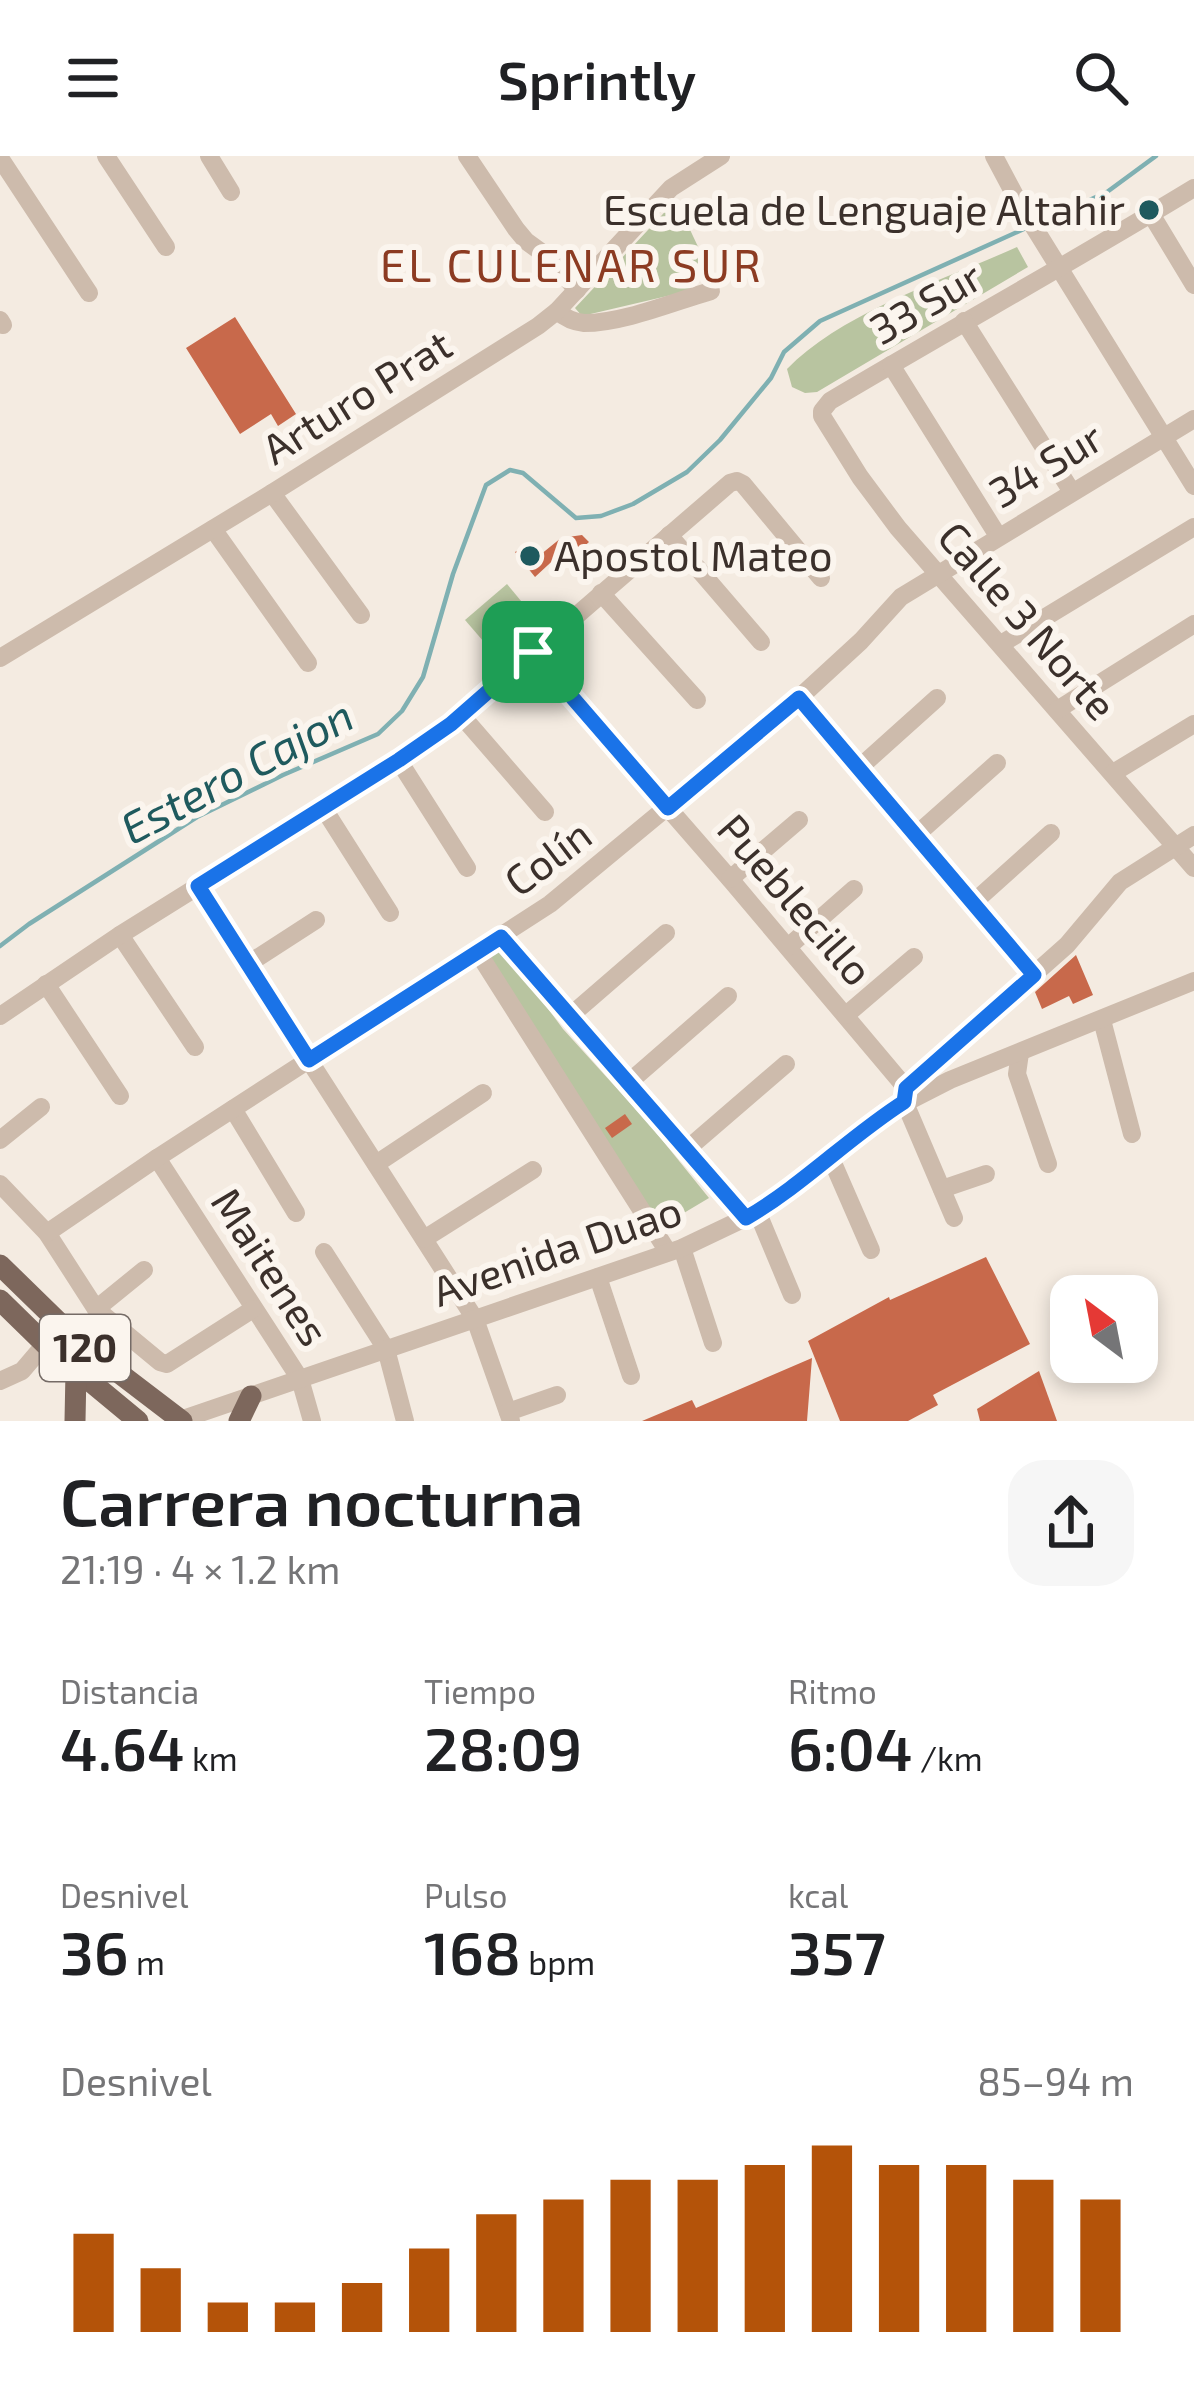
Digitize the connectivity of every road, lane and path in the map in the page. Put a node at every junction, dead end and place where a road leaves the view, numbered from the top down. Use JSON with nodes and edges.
{"nodes":[{"id":1,"x":106,"y":156,"type":"edge"},
{"id":2,"x":209,"y":156,"type":"edge"},
{"id":3,"x":466,"y":156,"type":"edge"},
{"id":4,"x":721,"y":156,"type":"edge"},
{"id":5,"x":994,"y":156,"type":"edge"},
{"id":6,"x":0,"y":158,"type":"edge"},
{"id":7,"x":1194,"y":188,"type":"edge"},
{"id":8,"x":231,"y":192,"type":"dead end"},
{"id":9,"x":1151,"y":214,"type":"junction"},
{"id":10,"x":166,"y":247,"type":"dead end"},
{"id":11,"x":1059,"y":269,"type":"junction"},
{"id":12,"x":1194,"y":285,"type":"edge"},
{"id":13,"x":577,"y":290,"type":"junction"},
{"id":14,"x":711,"y":291,"type":"dead end"},
{"id":15,"x":89,"y":293,"type":"dead end"},
{"id":16,"x":557,"y":311,"type":"junction"},
{"id":17,"x":964,"y":321,"type":"junction"},
{"id":18,"x":891,"y":365,"type":"junction"},
{"id":19,"x":822,"y":411,"type":"joint"},
{"id":20,"x":1194,"y":419,"type":"edge"},
{"id":21,"x":1164,"y":437,"type":"junction"},
{"id":22,"x":1194,"y":486,"type":"edge"},
{"id":23,"x":1072,"y":492,"type":"junction"},
{"id":24,"x":272,"y":493,"type":"junction"},
{"id":25,"x":1194,"y":527,"type":"edge"},
{"id":26,"x":212,"y":529,"type":"junction"},
{"id":27,"x":669,"y":536,"type":"junction"},
{"id":28,"x":998,"y":536,"type":"junction"},
{"id":29,"x":936,"y":574,"type":"junction"},
{"id":30,"x":821,"y":578,"type":"dead end"},
{"id":31,"x":601,"y":593,"type":"junction"},
{"id":32,"x":361,"y":615,"type":"dead end"},
{"id":33,"x":1194,"y":624,"type":"edge"},
{"id":34,"x":761,"y":642,"type":"dead end"},
{"id":35,"x":1001,"y":644,"type":"junction"},
{"id":36,"x":533,"y":652,"type":"junction"},
{"id":37,"x":0,"y":658,"type":"edge"},
{"id":38,"x":308,"y":663,"type":"dead end"},
{"id":39,"x":799,"y":698,"type":"junction"},
{"id":40,"x":937,"y":698,"type":"dead end"},
{"id":41,"x":697,"y":700,"type":"dead end"},
{"id":42,"x":1057,"y":710,"type":"junction"},
{"id":43,"x":461,"y":715,"type":"junction"},
{"id":44,"x":1194,"y":724,"type":"edge"},
{"id":45,"x":399,"y":760,"type":"junction"},
{"id":46,"x":997,"y":763,"type":"dead end"},
{"id":47,"x":858,"y":769,"type":"junction"},
{"id":48,"x":1113,"y":773,"type":"junction"},
{"id":49,"x":668,"y":808,"type":"junction"},
{"id":50,"x":324,"y":809,"type":"junction"},
{"id":51,"x":545,"y":812,"type":"dead end"},
{"id":52,"x":799,"y":820,"type":"dead end"},
{"id":53,"x":1052,"y":833,"type":"dead end"},
{"id":54,"x":1194,"y":835,"type":"edge"},
{"id":55,"x":915,"y":836,"type":"junction"},
{"id":56,"x":1175,"y":847,"type":"junction"},
{"id":57,"x":467,"y":868,"type":"dead end"},
{"id":58,"x":1194,"y":868,"type":"edge"},
{"id":59,"x":730,"y":879,"type":"junction"},
{"id":60,"x":198,"y":886,"type":"junction"},
{"id":61,"x":854,"y":889,"type":"dead end"},
{"id":62,"x":974,"y":903,"type":"junction"},
{"id":63,"x":390,"y":913,"type":"dead end"},
{"id":64,"x":316,"y":920,"type":"dead end"},
{"id":65,"x":666,"y":934,"type":"dead end"},
{"id":66,"x":120,"y":935,"type":"junction"},
{"id":67,"x":501,"y":937,"type":"junction"},
{"id":68,"x":788,"y":947,"type":"junction"},
{"id":69,"x":477,"y":951,"type":"junction"},
{"id":70,"x":914,"y":956,"type":"dead end"},
{"id":71,"x":248,"y":964,"type":"junction"},
{"id":72,"x":1034,"y":975,"type":"junction"},
{"id":73,"x":46,"y":984,"type":"junction"},
{"id":74,"x":1193,"y":986,"type":"edge"},
{"id":75,"x":728,"y":996,"type":"dead end"},
{"id":76,"x":846,"y":1015,"type":"junction"},
{"id":77,"x":0,"y":1016,"type":"edge"},
{"id":78,"x":570,"y":1016,"type":"junction"},
{"id":79,"x":1102,"y":1020,"type":"junction"},
{"id":80,"x":195,"y":1047,"type":"dead end"},
{"id":81,"x":1020,"y":1053,"type":"junction"},
{"id":82,"x":309,"y":1060,"type":"junction"},
{"id":83,"x":786,"y":1064,"type":"dead end"},
{"id":84,"x":627,"y":1084,"type":"junction"},
{"id":85,"x":483,"y":1093,"type":"dead end"},
{"id":86,"x":905,"y":1095,"type":"junction"},
{"id":87,"x":120,"y":1096,"type":"dead end"},
{"id":88,"x":41,"y":1107,"type":"dead end"},
{"id":89,"x":232,"y":1109,"type":"junction"},
{"id":90,"x":1132,"y":1134,"type":"dead end"},
{"id":91,"x":0,"y":1140,"type":"edge"},
{"id":92,"x":685,"y":1151,"type":"junction"},
{"id":93,"x":830,"y":1156,"type":"junction"},
{"id":94,"x":157,"y":1158,"type":"junction"},
{"id":95,"x":376,"y":1164,"type":"junction"},
{"id":96,"x":1048,"y":1164,"type":"dead end"},
{"id":97,"x":533,"y":1170,"type":"dead end"},
{"id":98,"x":986,"y":1174,"type":"dead end"},
{"id":99,"x":0,"y":1184,"type":"edge"},
{"id":100,"x":942,"y":1189,"type":"junction"},
{"id":101,"x":296,"y":1213,"type":"dead end"},
{"id":102,"x":751,"y":1215,"type":"junction"},
{"id":103,"x":954,"y":1218,"type":"dead end"},
{"id":104,"x":47,"y":1233,"type":"junction"},
{"id":105,"x":424,"y":1239,"type":"junction"},
{"id":106,"x":675,"y":1250,"type":"junction"},
{"id":107,"x":871,"y":1250,"type":"dead end"},
{"id":108,"x":324,"y":1252,"type":"dead end"},
{"id":109,"x":0,"y":1265,"type":"edge"},
{"id":110,"x":144,"y":1270,"type":"dead end"},
{"id":111,"x":598,"y":1277,"type":"junction"},
{"id":112,"x":792,"y":1295,"type":"dead end"},
{"id":113,"x":0,"y":1300,"type":"edge"},
{"id":114,"x":96,"y":1309,"type":"junction"},
{"id":115,"x":253,"y":1309,"type":"junction"},
{"id":116,"x":475,"y":1319,"type":"junction"},
{"id":117,"x":713,"y":1343,"type":"dead end"},
{"id":118,"x":45,"y":1344,"type":"junction"},
{"id":119,"x":386,"y":1349,"type":"junction"},
{"id":120,"x":76,"y":1371,"type":"junction"},
{"id":121,"x":631,"y":1376,"type":"dead end"},
{"id":122,"x":2,"y":1378,"type":"edge"},
{"id":123,"x":300,"y":1379,"type":"junction"},
{"id":124,"x":557,"y":1395,"type":"dead end"},
{"id":125,"x":251,"y":1396,"type":"junction"},
{"id":126,"x":510,"y":1417,"type":"edge"},
{"id":127,"x":75,"y":1421,"type":"edge"},
{"id":128,"x":138,"y":1421,"type":"edge"},
{"id":129,"x":180,"y":1421,"type":"edge"},
{"id":130,"x":239,"y":1421,"type":"edge"},
{"id":131,"x":312,"y":1421,"type":"edge"},
{"id":132,"x":405,"y":1421,"type":"edge"}],
"edges":[{"from":1,"to":10,"type":"street"},
{"from":2,"to":8,"type":"street"},
{"from":3,"to":13,"type":"street"},
{"from":4,"to":13,"type":"street","name":"Arturo Prat"},
{"from":5,"to":11,"type":"street"},
{"from":6,"to":15,"type":"street"},
{"from":7,"to":9,"type":"street","name":"33 Sur"},
{"from":9,"to":11,"type":"street","name":"33 Sur"},
{"from":9,"to":12,"type":"street"},
{"from":11,"to":17,"type":"street","name":"33 Sur"},
{"from":11,"to":21,"type":"street"},
{"from":13,"to":16,"type":"street","name":"Arturo Prat"},
{"from":14,"to":16,"type":"street"},
{"from":16,"to":24,"type":"street","name":"Arturo Prat"},
{"from":17,"to":18,"type":"street","name":"33 Sur"},
{"from":17,"to":23,"type":"street"},
{"from":18,"to":19,"type":"street","name":"33 Sur"},
{"from":18,"to":28,"type":"street"},
{"from":19,"to":29,"type":"street","name":"Calle 3 Norte"},
{"from":20,"to":21,"type":"street","name":"34 Sur"},
{"from":21,"to":22,"type":"street"},
{"from":21,"to":23,"type":"street","name":"34 Sur"},
{"from":23,"to":28,"type":"street","name":"34 Sur"},
{"from":24,"to":26,"type":"street","name":"Arturo Prat"},
{"from":24,"to":32,"type":"street"},
{"from":25,"to":35,"type":"street"},
{"from":26,"to":37,"type":"street","name":"Arturo Prat"},
{"from":26,"to":38,"type":"street"},
{"from":27,"to":30,"type":"street"},
{"from":27,"to":31,"type":"street"},
{"from":27,"to":34,"type":"street"},
{"from":28,"to":29,"type":"street","name":"34 Sur"},
{"from":29,"to":35,"type":"street","name":"Calle 3 Norte"},
{"from":29,"to":39,"type":"street","name":"Colín"},
{"from":31,"to":36,"type":"street"},
{"from":31,"to":41,"type":"street"},
{"from":33,"to":42,"type":"street"},
{"from":35,"to":42,"type":"street","name":"Calle 3 Norte"},
{"from":36,"to":43,"type":"street"},
{"from":36,"to":49,"type":"street","name":"Pueblecillo"},
{"from":39,"to":47,"type":"street"},
{"from":39,"to":49,"type":"street","name":"Colín"},
{"from":40,"to":47,"type":"street"},
{"from":42,"to":48,"type":"street","name":"Calle 3 Norte"},
{"from":43,"to":45,"type":"street"},
{"from":43,"to":51,"type":"street"},
{"from":44,"to":48,"type":"street"},
{"from":45,"to":50,"type":"street"},
{"from":45,"to":57,"type":"street"},
{"from":46,"to":55,"type":"street"},
{"from":47,"to":55,"type":"street"},
{"from":48,"to":56,"type":"street","name":"Calle 3 Norte"},
{"from":49,"to":59,"type":"street","name":"Pueblecillo"},
{"from":49,"to":67,"type":"street","name":"Colín"},
{"from":50,"to":60,"type":"street"},
{"from":50,"to":63,"type":"street"},
{"from":52,"to":59,"type":"street"},
{"from":53,"to":62,"type":"street"},
{"from":54,"to":56,"type":"street"},
{"from":55,"to":62,"type":"street"},
{"from":56,"to":58,"type":"street","name":"Calle 3 Norte"},
{"from":56,"to":72,"type":"street"},
{"from":59,"to":68,"type":"street","name":"Pueblecillo"},
{"from":60,"to":66,"type":"street"},
{"from":60,"to":71,"type":"street"},
{"from":61,"to":68,"type":"street"},
{"from":62,"to":72,"type":"street"},
{"from":64,"to":71,"type":"street"},
{"from":65,"to":78,"type":"street"},
{"from":66,"to":73,"type":"street"},
{"from":66,"to":80,"type":"street"},
{"from":67,"to":69,"type":"street","name":"Colín"},
{"from":67,"to":78,"type":"street"},
{"from":68,"to":76,"type":"street","name":"Pueblecillo"},
{"from":69,"to":82,"type":"street","name":"Colín"},
{"from":69,"to":106,"type":"street"},
{"from":70,"to":76,"type":"street"},
{"from":71,"to":82,"type":"street"},
{"from":72,"to":86,"type":"street"},
{"from":73,"to":77,"type":"street"},
{"from":73,"to":87,"type":"street"},
{"from":74,"to":79,"type":"street","name":"Avenida Duao"},
{"from":75,"to":84,"type":"street"},
{"from":76,"to":86,"type":"street","name":"Pueblecillo"},
{"from":78,"to":84,"type":"street"},
{"from":79,"to":81,"type":"street","name":"Avenida Duao"},
{"from":79,"to":90,"type":"street"},
{"from":81,"to":86,"type":"street","name":"Avenida Duao"},
{"from":81,"to":96,"type":"street"},
{"from":82,"to":89,"type":"street","name":"Colín"},
{"from":82,"to":95,"type":"street"},
{"from":83,"to":92,"type":"street"},
{"from":84,"to":92,"type":"street"},
{"from":85,"to":95,"type":"street"},
{"from":86,"to":93,"type":"street","name":"Avenida Duao"},
{"from":86,"to":100,"type":"street","name":"Pueblecillo"},
{"from":88,"to":91,"type":"street"},
{"from":89,"to":94,"type":"street","name":"Colín"},
{"from":89,"to":101,"type":"street"},
{"from":92,"to":102,"type":"street"},
{"from":93,"to":102,"type":"street","name":"Avenida Duao"},
{"from":93,"to":107,"type":"street"},
{"from":94,"to":104,"type":"street","name":"Colín"},
{"from":94,"to":115,"type":"street","name":"Maitenes"},
{"from":95,"to":105,"type":"street"},
{"from":97,"to":105,"type":"street"},
{"from":98,"to":100,"type":"street"},
{"from":99,"to":104,"type":"street"},
{"from":100,"to":103,"type":"street","name":"Pueblecillo"},
{"from":102,"to":106,"type":"street","name":"Avenida Duao"},
{"from":102,"to":112,"type":"street"},
{"from":104,"to":114,"type":"street"},
{"from":105,"to":116,"type":"street"},
{"from":106,"to":111,"type":"street","name":"Avenida Duao"},
{"from":106,"to":117,"type":"street"},
{"from":108,"to":119,"type":"street"},
{"from":109,"to":129,"type":"main road","number":"120"},
{"from":110,"to":114,"type":"street"},
{"from":111,"to":116,"type":"street","name":"Avenida Duao"},
{"from":111,"to":121,"type":"street"},
{"from":113,"to":118,"type":"main road","number":"120"},
{"from":114,"to":115,"type":"street"},
{"from":115,"to":123,"type":"street","name":"Maitenes"},
{"from":116,"to":119,"type":"street","name":"Avenida Duao"},
{"from":116,"to":126,"type":"street"},
{"from":118,"to":120,"type":"main road","number":"120"},
{"from":118,"to":122,"type":"street"},
{"from":119,"to":123,"type":"street","name":"Avenida Duao"},
{"from":119,"to":132,"type":"street"},
{"from":120,"to":127,"type":"main road"},
{"from":120,"to":128,"type":"main road","number":"120"},
{"from":123,"to":125,"type":"street","name":"Avenida Duao"},
{"from":123,"to":131,"type":"street","name":"Maitenes"},
{"from":124,"to":126,"type":"street"},
{"from":125,"to":129,"type":"street","name":"Avenida Duao"},
{"from":125,"to":130,"type":"main road"}]}
